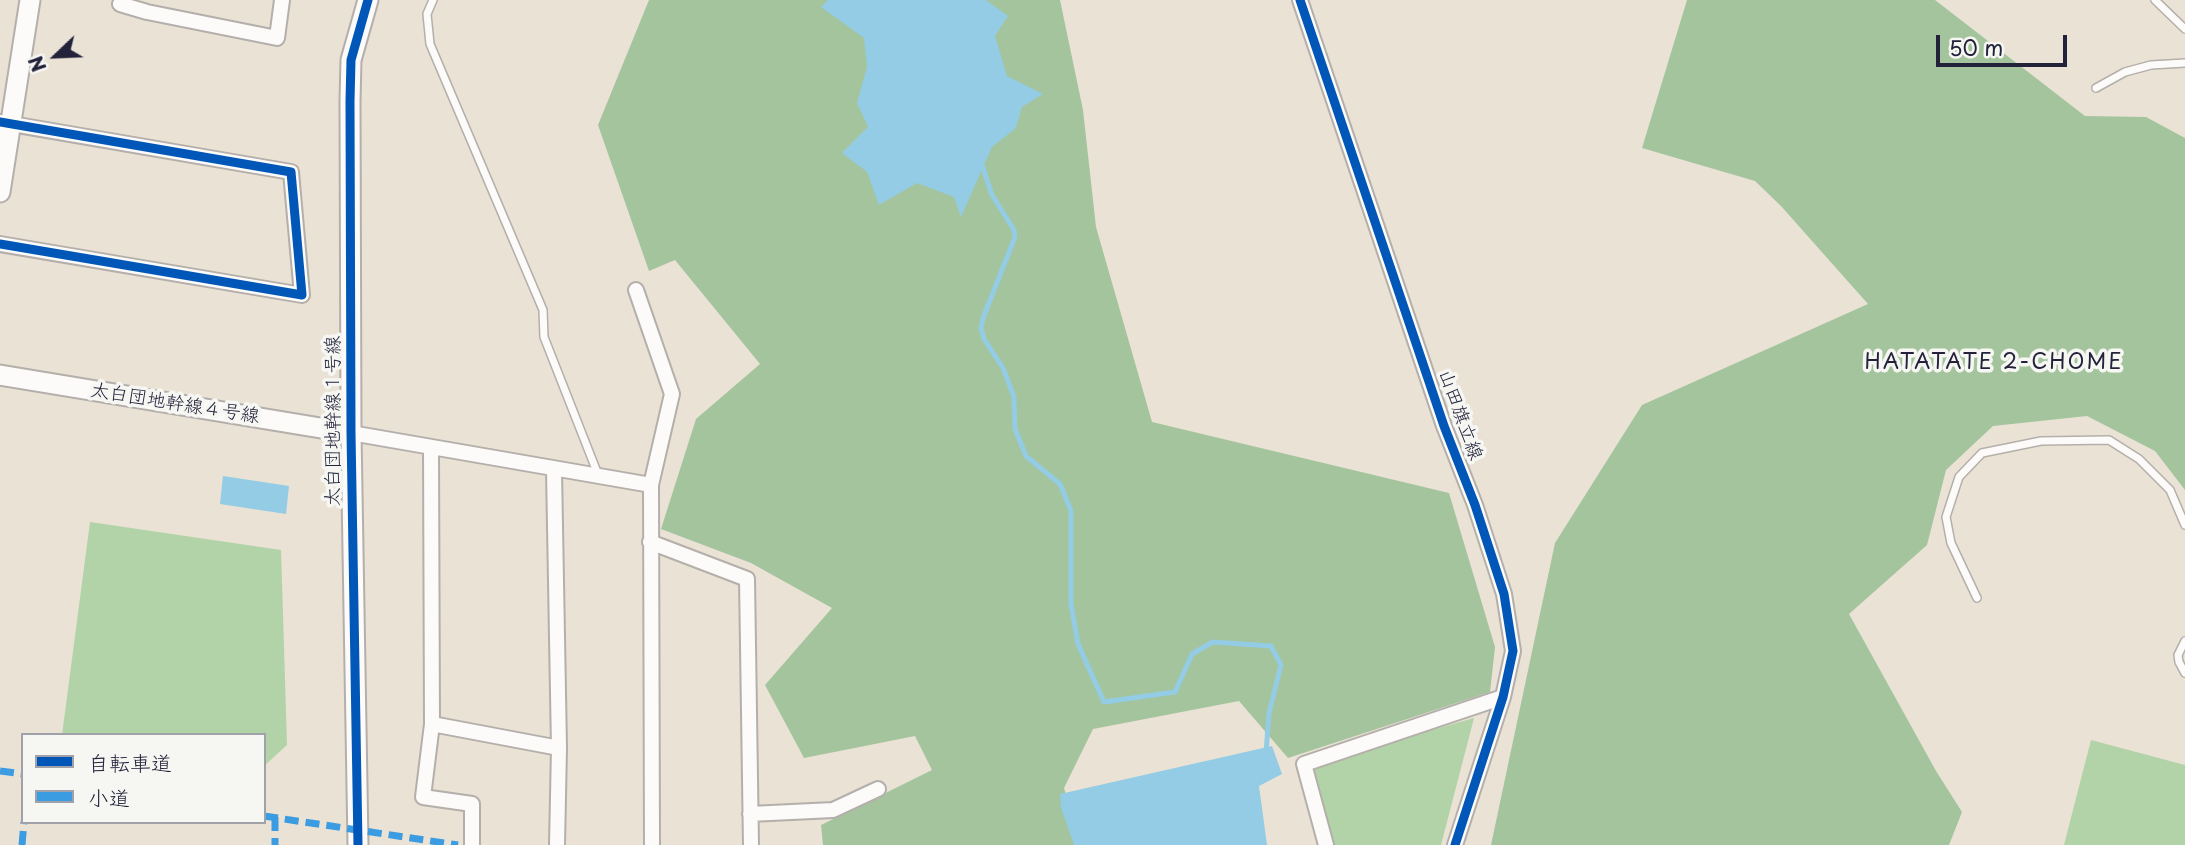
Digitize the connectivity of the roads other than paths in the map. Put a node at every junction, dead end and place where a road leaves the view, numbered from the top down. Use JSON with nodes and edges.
{"nodes":[{"id":1,"x":30,"y":0,"type":"edge"},
{"id":2,"x":282,"y":0,"type":"edge"},
{"id":3,"x":368,"y":0,"type":"edge"},
{"id":4,"x":433,"y":0,"type":"edge"},
{"id":5,"x":1300,"y":0,"type":"edge"},
{"id":6,"x":2155,"y":0,"type":"edge"},
{"id":7,"x":119,"y":1,"type":"edge"},
{"id":8,"x":2185,"y":29,"type":"edge"},
{"id":9,"x":2185,"y":63,"type":"edge"},
{"id":10,"x":2096,"y":88,"type":"dead end"},
{"id":11,"x":6,"y":123,"type":"edge"},
{"id":12,"x":0,"y":192,"type":"edge"},
{"id":13,"x":0,"y":244,"type":"edge"},
{"id":14,"x":636,"y":290,"type":"dead end"},
{"id":15,"x":0,"y":375,"type":"edge"},
{"id":16,"x":351,"y":433,"type":"junction"},
{"id":17,"x":431,"y":448,"type":"junction"},
{"id":18,"x":554,"y":470,"type":"junction"},
{"id":19,"x":600,"y":478,"type":"junction"},
{"id":20,"x":651,"y":485,"type":"junction"},
{"id":21,"x":2185,"y":525,"type":"edge"},
{"id":22,"x":650,"y":542,"type":"junction"},
{"id":23,"x":1977,"y":598,"type":"dead end"},
{"id":24,"x":2185,"y":641,"type":"edge"},
{"id":25,"x":2185,"y":673,"type":"edge"},
{"id":26,"x":1503,"y":697,"type":"junction"},
{"id":27,"x":432,"y":724,"type":"junction"},
{"id":28,"x":559,"y":748,"type":"junction"},
{"id":29,"x":878,"y":789,"type":"dead end"},
{"id":30,"x":750,"y":814,"type":"junction"},
{"id":31,"x":358,"y":845,"type":"edge"},
{"id":32,"x":472,"y":845,"type":"edge"},
{"id":33,"x":557,"y":845,"type":"edge"},
{"id":34,"x":652,"y":845,"type":"edge"},
{"id":35,"x":751,"y":845,"type":"edge"},
{"id":36,"x":1325,"y":845,"type":"edge"},
{"id":37,"x":1455,"y":845,"type":"edge"}],
"edges":[{"from":1,"to":11,"type":"street"},
{"from":2,"to":7,"type":"street"},
{"from":3,"to":16,"type":"street","name":"太白団地幹線１号線"},
{"from":4,"to":19,"type":"lane"},
{"from":5,"to":26,"type":"street","name":"山田旗立線"},
{"from":6,"to":8,"type":"lane"},
{"from":9,"to":10,"type":"lane"},
{"from":11,"to":12,"type":"street"},
{"from":11,"to":13,"type":"street"},
{"from":14,"to":20,"type":"street"},
{"from":15,"to":16,"type":"street","name":"太白団地幹線４号線"},
{"from":16,"to":17,"type":"street"},
{"from":16,"to":31,"type":"street","name":"太白団地幹線１号線"},
{"from":17,"to":18,"type":"street"},
{"from":17,"to":27,"type":"street"},
{"from":18,"to":19,"type":"street"},
{"from":18,"to":28,"type":"street"},
{"from":19,"to":20,"type":"street"},
{"from":20,"to":22,"type":"street"},
{"from":21,"to":23,"type":"lane"},
{"from":22,"to":30,"type":"street"},
{"from":22,"to":34,"type":"street"},
{"from":24,"to":25,"type":"lane"},
{"from":26,"to":36,"type":"street"},
{"from":26,"to":37,"type":"street","name":"山田旗立線"},
{"from":27,"to":28,"type":"street"},
{"from":27,"to":32,"type":"street"},
{"from":28,"to":33,"type":"street"},
{"from":29,"to":30,"type":"street"},
{"from":30,"to":35,"type":"street"}]}
